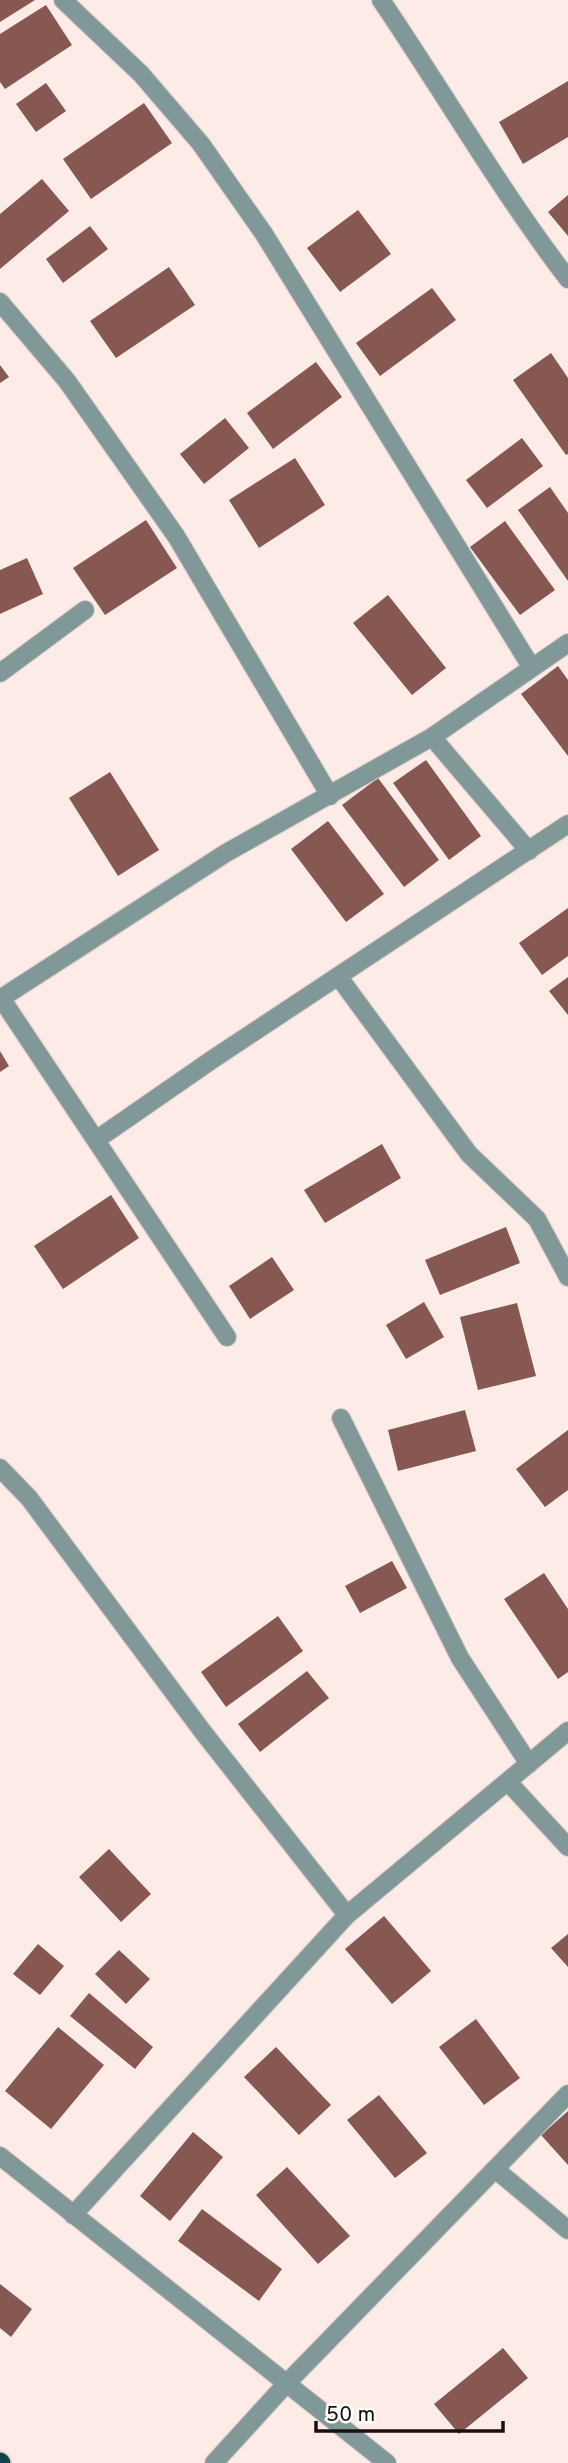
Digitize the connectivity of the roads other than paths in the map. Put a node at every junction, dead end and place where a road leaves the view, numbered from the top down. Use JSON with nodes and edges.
{"nodes":[{"id":1,"x":63,"y":0,"type":"edge"},
{"id":2,"x":381,"y":0,"type":"edge"},
{"id":3,"x":568,"y":279,"type":"edge"},
{"id":4,"x":0,"y":302,"type":"edge"},
{"id":5,"x":85,"y":610,"type":"dead end"},
{"id":6,"x":568,"y":642,"type":"edge"},
{"id":7,"x":532,"y":668,"type":"junction"},
{"id":8,"x":0,"y":673,"type":"edge"},
{"id":9,"x":432,"y":737,"type":"junction"},
{"id":10,"x":330,"y":796,"type":"junction"},
{"id":11,"x":568,"y":824,"type":"edge"},
{"id":12,"x":529,"y":851,"type":"junction"},
{"id":13,"x":338,"y":976,"type":"junction"},
{"id":14,"x":1,"y":998,"type":"edge"},
{"id":15,"x":96,"y":1140,"type":"junction"},
{"id":16,"x":568,"y":1277,"type":"edge"},
{"id":17,"x":227,"y":1337,"type":"dead end"},
{"id":18,"x":341,"y":1418,"type":"dead end"},
{"id":19,"x":0,"y":1468,"type":"edge"},
{"id":20,"x":568,"y":1731,"type":"edge"},
{"id":21,"x":529,"y":1763,"type":"junction"},
{"id":22,"x":508,"y":1782,"type":"junction"},
{"id":23,"x":568,"y":1847,"type":"edge"},
{"id":24,"x":347,"y":1915,"type":"junction"},
{"id":25,"x":568,"y":2094,"type":"edge"},
{"id":26,"x":0,"y":2156,"type":"edge"},
{"id":27,"x":495,"y":2169,"type":"junction"},
{"id":28,"x":73,"y":2215,"type":"junction"},
{"id":29,"x":568,"y":2230,"type":"edge"},
{"id":30,"x":286,"y":2384,"type":"junction"},
{"id":31,"x":214,"y":2463,"type":"edge"},
{"id":32,"x":387,"y":2463,"type":"edge"}],
"edges":[{"from":1,"to":7,"type":"street"},
{"from":2,"to":3,"type":"street"},
{"from":4,"to":10,"type":"street"},
{"from":5,"to":8,"type":"street"},
{"from":6,"to":7,"type":"street"},
{"from":7,"to":9,"type":"street"},
{"from":9,"to":10,"type":"street"},
{"from":9,"to":12,"type":"street"},
{"from":10,"to":14,"type":"street"},
{"from":11,"to":12,"type":"street"},
{"from":12,"to":13,"type":"street"},
{"from":13,"to":15,"type":"street"},
{"from":13,"to":16,"type":"street"},
{"from":14,"to":15,"type":"street"},
{"from":15,"to":17,"type":"street"},
{"from":18,"to":21,"type":"street"},
{"from":19,"to":24,"type":"street"},
{"from":20,"to":21,"type":"street"},
{"from":21,"to":22,"type":"street"},
{"from":22,"to":23,"type":"street"},
{"from":22,"to":24,"type":"street"},
{"from":24,"to":28,"type":"street"},
{"from":25,"to":27,"type":"street"},
{"from":26,"to":28,"type":"street"},
{"from":27,"to":29,"type":"street"},
{"from":27,"to":30,"type":"street"},
{"from":28,"to":30,"type":"street"},
{"from":30,"to":31,"type":"street"},
{"from":30,"to":32,"type":"street"}]}
